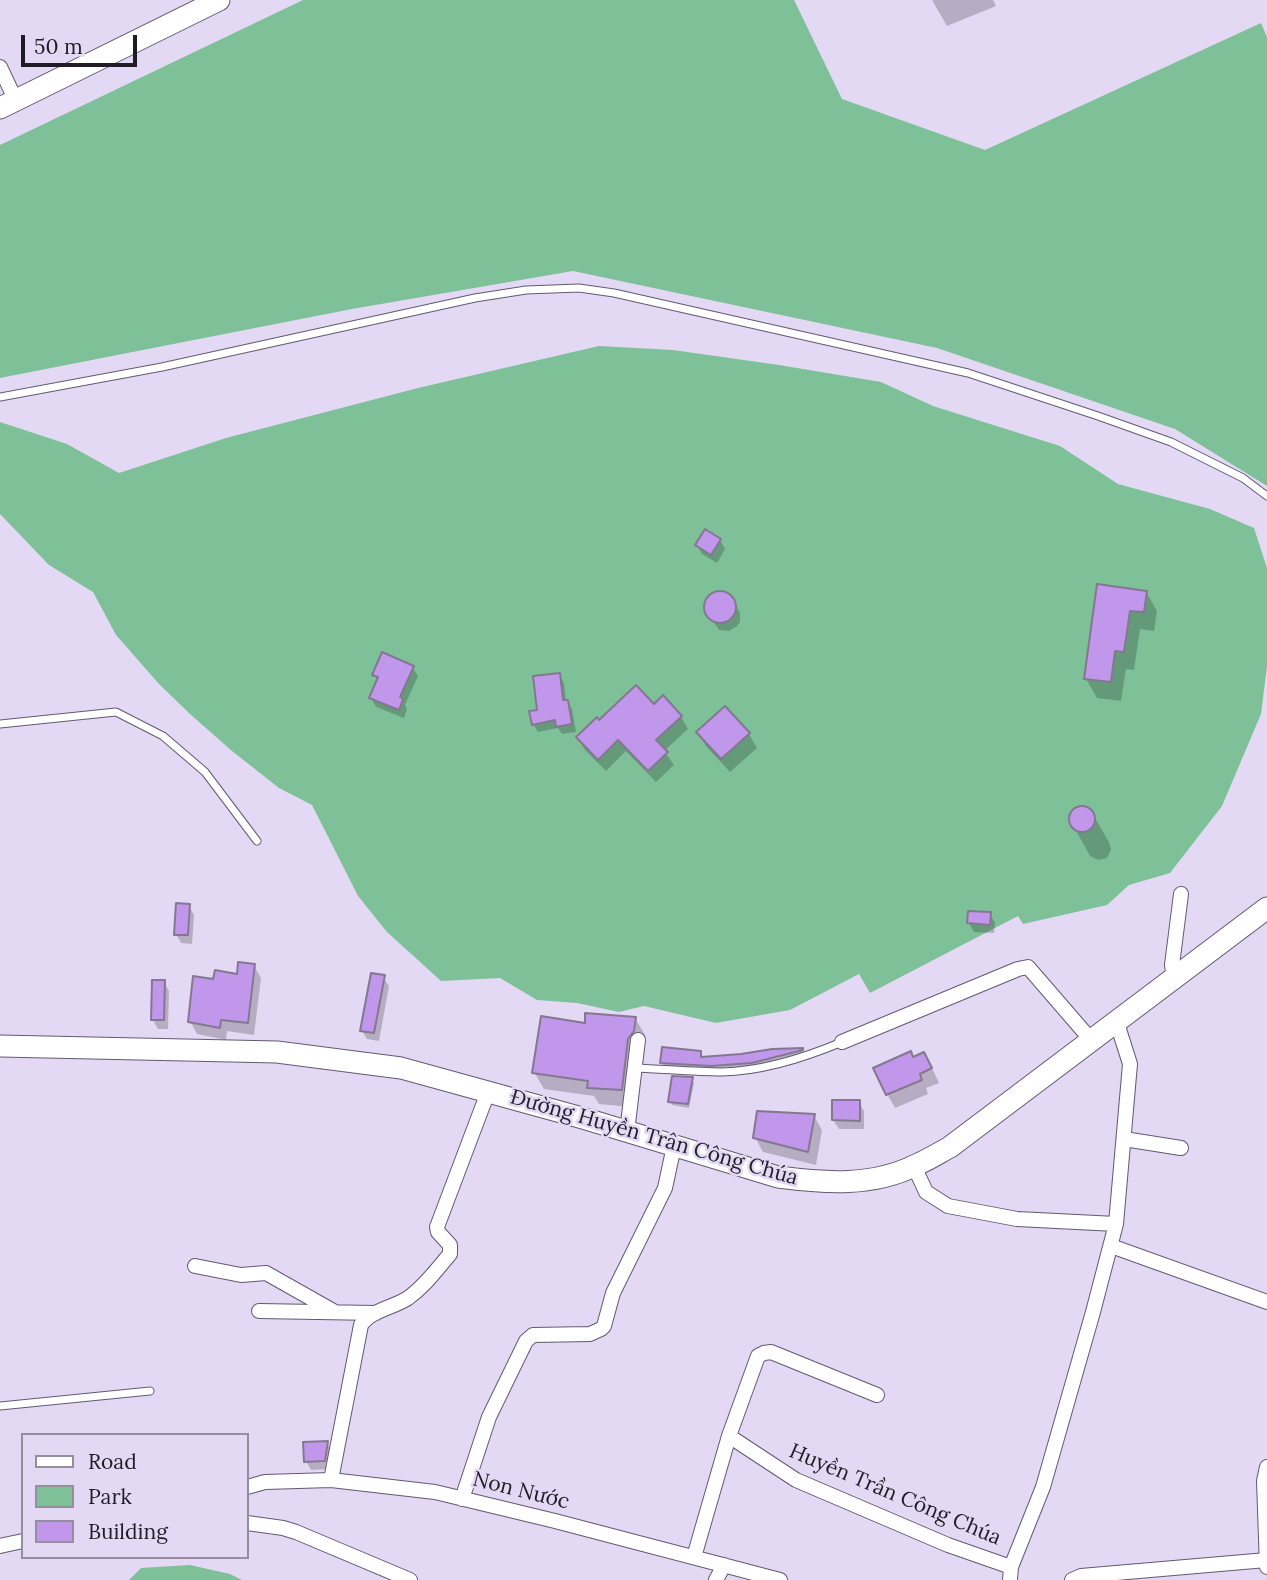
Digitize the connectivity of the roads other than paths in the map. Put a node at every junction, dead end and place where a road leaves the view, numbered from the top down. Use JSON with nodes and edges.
{"nodes":[{"id":1,"x":219,"y":0,"type":"edge"},
{"id":2,"x":0,"y":67,"type":"edge"},
{"id":3,"x":8,"y":104,"type":"edge"},
{"id":4,"x":0,"y":397,"type":"edge"},
{"id":5,"x":1267,"y":496,"type":"edge"},
{"id":6,"x":0,"y":724,"type":"edge"},
{"id":7,"x":257,"y":841,"type":"dead end"},
{"id":8,"x":1181,"y":894,"type":"dead end"},
{"id":9,"x":1267,"y":908,"type":"edge"},
{"id":10,"x":1174,"y":979,"type":"junction"},
{"id":11,"x":1117,"y":1023,"type":"junction"},
{"id":12,"x":638,"y":1040,"type":"dead end"},
{"id":13,"x":1092,"y":1041,"type":"junction"},
{"id":14,"x":842,"y":1042,"type":"joint"},
{"id":15,"x":0,"y":1046,"type":"edge"},
{"id":16,"x":635,"y":1068,"type":"junction"},
{"id":17,"x":488,"y":1092,"type":"junction"},
{"id":18,"x":627,"y":1132,"type":"junction"},
{"id":19,"x":1124,"y":1139,"type":"junction"},
{"id":20,"x":674,"y":1146,"type":"junction"},
{"id":21,"x":1181,"y":1148,"type":"dead end"},
{"id":22,"x":914,"y":1167,"type":"junction"},
{"id":23,"x":1116,"y":1224,"type":"junction"},
{"id":24,"x":1111,"y":1246,"type":"junction"},
{"id":25,"x":195,"y":1266,"type":"dead end"},
{"id":26,"x":1267,"y":1302,"type":"edge"},
{"id":27,"x":259,"y":1311,"type":"dead end"},
{"id":28,"x":335,"y":1312,"type":"junction"},
{"id":29,"x":376,"y":1313,"type":"junction"},
{"id":30,"x":150,"y":1391,"type":"dead end"},
{"id":31,"x":877,"y":1395,"type":"dead end"},
{"id":32,"x":0,"y":1406,"type":"edge"},
{"id":33,"x":729,"y":1436,"type":"junction"},
{"id":34,"x":1267,"y":1467,"type":"edge"},
{"id":35,"x":331,"y":1480,"type":"junction"},
{"id":36,"x":248,"y":1487,"type":"edge"},
{"id":37,"x":462,"y":1499,"type":"junction"},
{"id":38,"x":1266,"y":1508,"type":"edge"},
{"id":39,"x":248,"y":1522,"type":"edge"},
{"id":40,"x":21,"y":1541,"type":"edge"},
{"id":41,"x":0,"y":1546,"type":"edge"},
{"id":42,"x":694,"y":1557,"type":"junction"},
{"id":43,"x":1266,"y":1560,"type":"edge"},
{"id":44,"x":724,"y":1565,"type":"junction"},
{"id":45,"x":1267,"y":1569,"type":"edge"},
{"id":46,"x":1010,"y":1573,"type":"edge"},
{"id":47,"x":410,"y":1580,"type":"edge"},
{"id":48,"x":716,"y":1580,"type":"edge"},
{"id":49,"x":780,"y":1580,"type":"edge"},
{"id":50,"x":1072,"y":1580,"type":"edge"}],
"edges":[{"from":1,"to":3,"type":"street"},
{"from":2,"to":3,"type":"street"},
{"from":4,"to":5,"type":"lane"},
{"from":6,"to":7,"type":"lane"},
{"from":8,"to":10,"type":"street"},
{"from":9,"to":10,"type":"street","name":"Đường Huyền Trân Công Chúa"},
{"from":10,"to":11,"type":"street","name":"Đường Huyền Trân Công Chúa"},
{"from":11,"to":13,"type":"street","name":"Đường Huyền Trân Công Chúa"},
{"from":11,"to":19,"type":"street"},
{"from":12,"to":16,"type":"street"},
{"from":13,"to":14,"type":"street"},
{"from":13,"to":22,"type":"street","name":"Đường Huyền Trân Công Chúa"},
{"from":14,"to":16,"type":"lane"},
{"from":15,"to":17,"type":"street","name":"Đường Huyền Trân Công Chúa"},
{"from":16,"to":18,"type":"street"},
{"from":17,"to":18,"type":"street","name":"Đường Huyền Trân Công Chúa"},
{"from":17,"to":29,"type":"street"},
{"from":18,"to":20,"type":"street","name":"Đường Huyền Trân Công Chúa"},
{"from":19,"to":21,"type":"street"},
{"from":19,"to":23,"type":"street"},
{"from":20,"to":22,"type":"street","name":"Đường Huyền Trân Công Chúa"},
{"from":20,"to":37,"type":"street"},
{"from":22,"to":23,"type":"street"},
{"from":23,"to":24,"type":"street"},
{"from":24,"to":26,"type":"street"},
{"from":24,"to":46,"type":"street"},
{"from":25,"to":28,"type":"street"},
{"from":27,"to":28,"type":"street"},
{"from":28,"to":29,"type":"street"},
{"from":29,"to":35,"type":"street"},
{"from":30,"to":32,"type":"lane"},
{"from":31,"to":33,"type":"street"},
{"from":33,"to":42,"type":"street"},
{"from":33,"to":46,"type":"street","name":"Huyền Trần Công Chúa"},
{"from":34,"to":38,"type":"street"},
{"from":35,"to":36,"type":"street","name":"Non Nước"},
{"from":35,"to":37,"type":"street","name":"Non Nước"},
{"from":37,"to":42,"type":"street","name":"Non Nước"},
{"from":38,"to":43,"type":"street"},
{"from":39,"to":47,"type":"street"},
{"from":40,"to":41,"type":"street"},
{"from":42,"to":44,"type":"street","name":"Non Nước"},
{"from":43,"to":45,"type":"street"},
{"from":43,"to":50,"type":"street"},
{"from":44,"to":48,"type":"street"},
{"from":44,"to":49,"type":"street","name":"Non Nước"}]}
